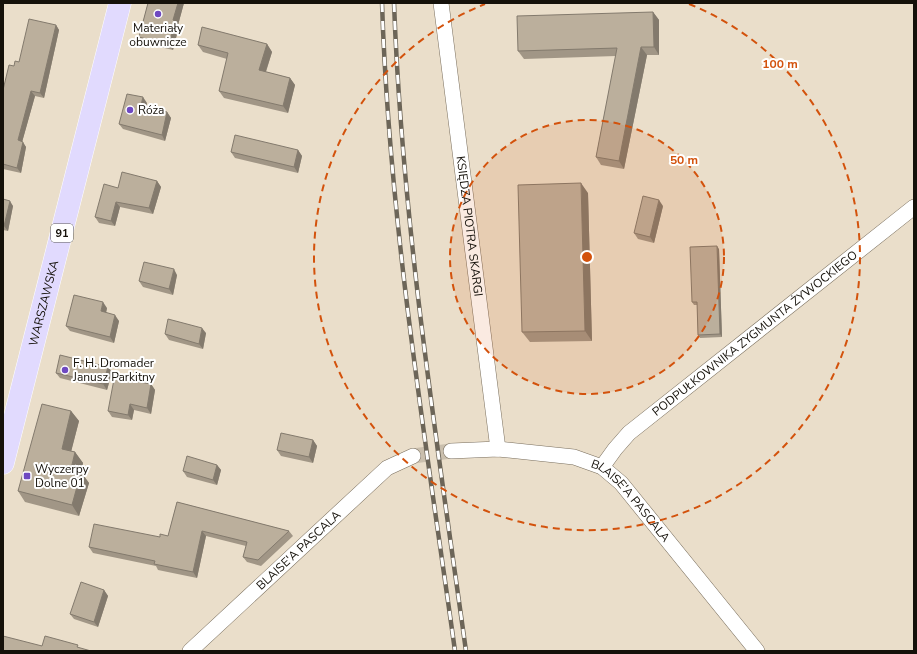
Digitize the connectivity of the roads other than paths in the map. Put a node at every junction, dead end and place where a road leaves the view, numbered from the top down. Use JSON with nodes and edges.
{"nodes":[{"id":1,"x":120,"y":3,"type":"edge"},
{"id":2,"x":441,"y":3,"type":"edge"},
{"id":3,"x":914,"y":206,"type":"edge"},
{"id":4,"x":498,"y":449,"type":"junction"},
{"id":5,"x":451,"y":450,"type":"tunnel mouth"},
{"id":6,"x":413,"y":456,"type":"tunnel mouth"},
{"id":7,"x":3,"y":463,"type":"edge"},
{"id":8,"x":602,"y":467,"type":"junction"},
{"id":9,"x":190,"y":651,"type":"edge"},
{"id":10,"x":757,"y":651,"type":"edge"}],
"edges":[{"from":1,"to":7,"type":"main road","name":"WARSZAWSKA","number":"91"},
{"from":2,"to":4,"type":"street","name":"KSIĘDZA PIOTRA SKARGI"},
{"from":3,"to":8,"type":"street","name":"PODPUŁKOWNIKA ZYGMUNTA ŻYWOCKIEGO"},
{"from":4,"to":5,"type":"street","name":"BLAISE'A PASCALA"},
{"from":4,"to":8,"type":"street","name":"BLAISE'A PASCALA"},
{"from":6,"to":9,"type":"street","name":"BLAISE'A PASCALA"},
{"from":8,"to":10,"type":"street","name":"BLAISE'A PASCALA"}]}
